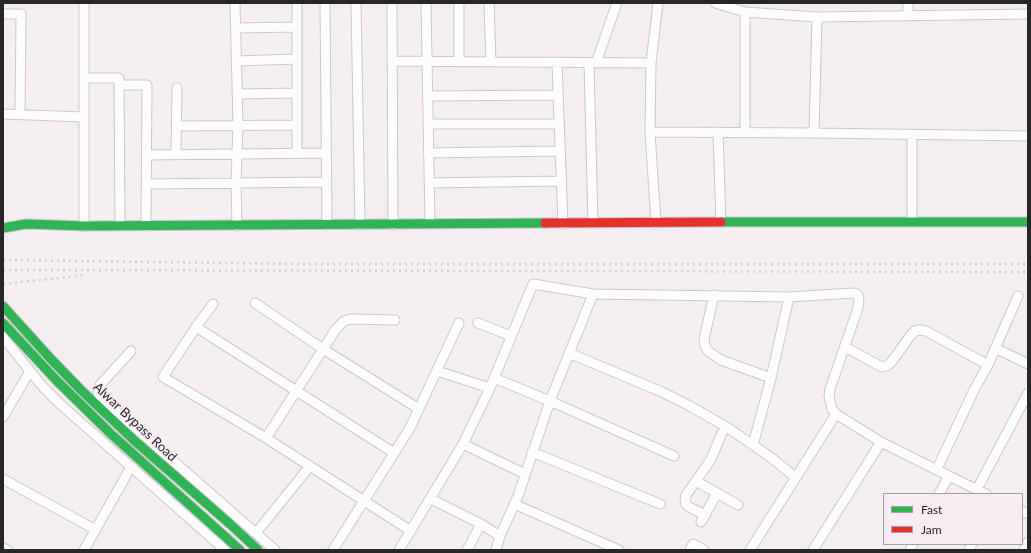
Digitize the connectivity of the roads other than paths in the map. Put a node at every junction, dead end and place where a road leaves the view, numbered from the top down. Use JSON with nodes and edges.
{"nodes":[{"id":1,"x":84,"y":3,"type":"edge"},
{"id":2,"x":235,"y":3,"type":"edge"},
{"id":3,"x":297,"y":3,"type":"edge"},
{"id":4,"x":325,"y":3,"type":"edge"},
{"id":5,"x":356,"y":3,"type":"edge"},
{"id":6,"x":392,"y":3,"type":"edge"},
{"id":7,"x":426,"y":3,"type":"edge"},
{"id":8,"x":459,"y":3,"type":"edge"},
{"id":9,"x":489,"y":3,"type":"edge"},
{"id":10,"x":617,"y":3,"type":"edge"},
{"id":11,"x":658,"y":3,"type":"edge"},
{"id":12,"x":716,"y":3,"type":"edge"},
{"id":13,"x":908,"y":3,"type":"edge"},
{"id":14,"x":745,"y":12,"type":"junction"},
{"id":15,"x":3,"y":14,"type":"edge"},
{"id":16,"x":1028,"y":14,"type":"edge"},
{"id":17,"x":908,"y":16,"type":"junction"},
{"id":18,"x":817,"y":17,"type":"junction"},
{"id":19,"x":297,"y":27,"type":"junction"},
{"id":20,"x":236,"y":28,"type":"junction"},
{"id":21,"x":297,"y":59,"type":"junction"},
{"id":22,"x":236,"y":61,"type":"junction"},
{"id":23,"x":392,"y":61,"type":"junction"},
{"id":24,"x":427,"y":62,"type":"junction"},
{"id":25,"x":459,"y":62,"type":"junction"},
{"id":26,"x":491,"y":62,"type":"junction"},
{"id":27,"x":557,"y":63,"type":"junction"},
{"id":28,"x":592,"y":63,"type":"junction"},
{"id":29,"x":651,"y":63,"type":"junction"},
{"id":30,"x":84,"y":78,"type":"junction"},
{"id":31,"x":119,"y":85,"type":"junction"},
{"id":32,"x":177,"y":88,"type":"dead end"},
{"id":33,"x":297,"y":93,"type":"junction"},
{"id":34,"x":237,"y":94,"type":"junction"},
{"id":35,"x":558,"y":95,"type":"junction"},
{"id":36,"x":427,"y":96,"type":"junction"},
{"id":37,"x":3,"y":114,"type":"edge"},
{"id":38,"x":20,"y":115,"type":"junction"},
{"id":39,"x":84,"y":117,"type":"junction"},
{"id":40,"x":428,"y":124,"type":"junction"},
{"id":41,"x":559,"y":124,"type":"junction"},
{"id":42,"x":297,"y":125,"type":"junction"},
{"id":43,"x":177,"y":126,"type":"junction"},
{"id":44,"x":238,"y":126,"type":"junction"},
{"id":45,"x":650,"y":132,"type":"junction"},
{"id":46,"x":718,"y":132,"type":"junction"},
{"id":47,"x":744,"y":132,"type":"junction"},
{"id":48,"x":814,"y":133,"type":"junction"},
{"id":49,"x":912,"y":134,"type":"junction"},
{"id":50,"x":1028,"y":136,"type":"edge"},
{"id":51,"x":560,"y":151,"type":"junction"},
{"id":52,"x":297,"y":153,"type":"junction"},
{"id":53,"x":326,"y":153,"type":"junction"},
{"id":54,"x":428,"y":153,"type":"junction"},
{"id":55,"x":146,"y":154,"type":"junction"},
{"id":56,"x":176,"y":154,"type":"junction"},
{"id":57,"x":236,"y":154,"type":"junction"},
{"id":58,"x":561,"y":181,"type":"junction"},
{"id":59,"x":327,"y":182,"type":"junction"},
{"id":60,"x":236,"y":183,"type":"junction"},
{"id":61,"x":429,"y":183,"type":"junction"},
{"id":62,"x":146,"y":184,"type":"junction"},
{"id":63,"x":912,"y":222,"type":"junction"},
{"id":64,"x":1028,"y":222,"type":"edge"},
{"id":65,"x":656,"y":223,"type":"junction"},
{"id":66,"x":721,"y":223,"type":"junction"},
{"id":67,"x":430,"y":224,"type":"junction"},
{"id":68,"x":563,"y":224,"type":"junction"},
{"id":69,"x":593,"y":224,"type":"junction"},
{"id":70,"x":327,"y":225,"type":"junction"},
{"id":71,"x":360,"y":225,"type":"junction"},
{"id":72,"x":393,"y":225,"type":"junction"},
{"id":73,"x":84,"y":226,"type":"junction"},
{"id":74,"x":120,"y":226,"type":"junction"},
{"id":75,"x":146,"y":226,"type":"junction"},
{"id":76,"x":237,"y":226,"type":"junction"},
{"id":77,"x":3,"y":228,"type":"edge"},
{"id":78,"x":593,"y":294,"type":"junction"},
{"id":79,"x":714,"y":295,"type":"junction"},
{"id":80,"x":1018,"y":296,"type":"dead end"},
{"id":81,"x":789,"y":297,"type":"junction"},
{"id":82,"x":255,"y":303,"type":"dead end"},
{"id":83,"x":213,"y":304,"type":"dead end"},
{"id":84,"x":3,"y":306,"type":"edge"},
{"id":85,"x":395,"y":320,"type":"dead end"},
{"id":86,"x":3,"y":323,"type":"edge"},
{"id":87,"x":459,"y":323,"type":"dead end"},
{"id":88,"x":478,"y":323,"type":"dead end"},
{"id":89,"x":196,"y":327,"type":"junction"},
{"id":90,"x":511,"y":336,"type":"junction"},
{"id":91,"x":3,"y":337,"type":"edge"},
{"id":92,"x":845,"y":347,"type":"junction"},
{"id":93,"x":995,"y":348,"type":"junction"},
{"id":94,"x":323,"y":349,"type":"junction"},
{"id":95,"x":131,"y":351,"type":"dead end"},
{"id":96,"x":569,"y":352,"type":"junction"},
{"id":97,"x":1028,"y":364,"type":"edge"},
{"id":98,"x":988,"y":365,"type":"junction"},
{"id":99,"x":30,"y":371,"type":"junction"},
{"id":100,"x":437,"y":371,"type":"junction"},
{"id":101,"x":494,"y":378,"type":"junction"},
{"id":102,"x":771,"y":378,"type":"junction"},
{"id":103,"x":490,"y":388,"type":"junction"},
{"id":104,"x":296,"y":390,"type":"junction"},
{"id":105,"x":1028,"y":393,"type":"edge"},
{"id":106,"x":550,"y":400,"type":"junction"},
{"id":107,"x":419,"y":409,"type":"junction"},
{"id":108,"x":836,"y":414,"type":"junction"},
{"id":109,"x":3,"y":417,"type":"edge"},
{"id":110,"x":725,"y":426,"type":"junction"},
{"id":111,"x":266,"y":438,"type":"junction"},
{"id":112,"x":881,"y":442,"type":"junction"},
{"id":113,"x":463,"y":444,"type":"junction"},
{"id":114,"x":753,"y":445,"type":"junction"},
{"id":115,"x":532,"y":452,"type":"junction"},
{"id":116,"x":394,"y":453,"type":"junction"},
{"id":117,"x":674,"y":456,"type":"dead end"},
{"id":118,"x":310,"y":466,"type":"junction"},
{"id":119,"x":131,"y":467,"type":"junction"},
{"id":120,"x":937,"y":469,"type":"junction"},
{"id":121,"x":525,"y":474,"type":"junction"},
{"id":122,"x":949,"y":476,"type":"junction"},
{"id":123,"x":796,"y":478,"type":"junction"},
{"id":124,"x":3,"y":479,"type":"edge"},
{"id":125,"x":696,"y":481,"type":"junction"},
{"id":126,"x":977,"y":489,"type":"junction"},
{"id":127,"x":716,"y":493,"type":"junction"},
{"id":128,"x":940,"y":493,"type":"edge"},
{"id":129,"x":984,"y":493,"type":"edge"},
{"id":130,"x":431,"y":499,"type":"junction"},
{"id":131,"x":363,"y":501,"type":"junction"},
{"id":132,"x":514,"y":504,"type":"junction"},
{"id":133,"x":660,"y":504,"type":"dead end"},
{"id":134,"x":738,"y":505,"type":"dead end"},
{"id":135,"x":480,"y":524,"type":"junction"},
{"id":136,"x":96,"y":530,"type":"junction"},
{"id":137,"x":410,"y":531,"type":"junction"},
{"id":138,"x":256,"y":533,"type":"junction"},
{"id":139,"x":500,"y":536,"type":"junction"},
{"id":140,"x":1028,"y":542,"type":"edge"},
{"id":141,"x":3,"y":548,"type":"edge"},
{"id":142,"x":87,"y":549,"type":"edge"},
{"id":143,"x":7,"y":550,"type":"edge"},
{"id":144,"x":224,"y":550,"type":"edge"},
{"id":145,"x":240,"y":550,"type":"edge"},
{"id":146,"x":258,"y":550,"type":"edge"},
{"id":147,"x":274,"y":550,"type":"edge"},
{"id":148,"x":333,"y":550,"type":"edge"},
{"id":149,"x":399,"y":550,"type":"edge"},
{"id":150,"x":467,"y":550,"type":"edge"},
{"id":151,"x":496,"y":550,"type":"edge"},
{"id":152,"x":618,"y":550,"type":"edge"},
{"id":153,"x":690,"y":550,"type":"edge"},
{"id":154,"x":704,"y":550,"type":"edge"},
{"id":155,"x":750,"y":550,"type":"edge"},
{"id":156,"x":813,"y":550,"type":"edge"},
{"id":157,"x":1024,"y":550,"type":"edge"}],
"edges":[{"from":1,"to":30,"type":"street"},
{"from":2,"to":20,"type":"street"},
{"from":3,"to":19,"type":"street"},
{"from":4,"to":53,"type":"street"},
{"from":5,"to":71,"type":"street"},
{"from":6,"to":23,"type":"street"},
{"from":7,"to":24,"type":"street"},
{"from":8,"to":25,"type":"street"},
{"from":9,"to":26,"type":"street"},
{"from":10,"to":28,"type":"street"},
{"from":11,"to":29,"type":"street"},
{"from":12,"to":14,"type":"street"},
{"from":13,"to":17,"type":"street"},
{"from":14,"to":18,"type":"street"},
{"from":14,"to":47,"type":"street"},
{"from":15,"to":38,"type":"street"},
{"from":16,"to":17,"type":"street"},
{"from":17,"to":18,"type":"street"},
{"from":18,"to":48,"type":"street"},
{"from":19,"to":20,"type":"street"},
{"from":19,"to":21,"type":"street"},
{"from":20,"to":22,"type":"street"},
{"from":21,"to":22,"type":"street"},
{"from":21,"to":33,"type":"street"},
{"from":22,"to":34,"type":"street"},
{"from":23,"to":24,"type":"street"},
{"from":23,"to":72,"type":"street"},
{"from":24,"to":25,"type":"street"},
{"from":24,"to":36,"type":"street"},
{"from":25,"to":26,"type":"street"},
{"from":26,"to":27,"type":"street"},
{"from":27,"to":28,"type":"street"},
{"from":27,"to":35,"type":"street"},
{"from":28,"to":29,"type":"street"},
{"from":28,"to":69,"type":"street"},
{"from":29,"to":45,"type":"street"},
{"from":30,"to":31,"type":"street"},
{"from":30,"to":39,"type":"street"},
{"from":31,"to":55,"type":"street"},
{"from":31,"to":74,"type":"street"},
{"from":32,"to":43,"type":"street"},
{"from":33,"to":34,"type":"street"},
{"from":33,"to":42,"type":"street"},
{"from":34,"to":44,"type":"street"},
{"from":35,"to":36,"type":"street"},
{"from":35,"to":41,"type":"street"},
{"from":36,"to":40,"type":"street"},
{"from":37,"to":38,"type":"street"},
{"from":38,"to":39,"type":"street"},
{"from":39,"to":73,"type":"street"},
{"from":40,"to":41,"type":"street"},
{"from":40,"to":54,"type":"street"},
{"from":41,"to":51,"type":"street"},
{"from":42,"to":44,"type":"street"},
{"from":42,"to":52,"type":"street"},
{"from":43,"to":44,"type":"street"},
{"from":43,"to":56,"type":"street"},
{"from":44,"to":57,"type":"street"},
{"from":45,"to":46,"type":"street"},
{"from":45,"to":65,"type":"street"},
{"from":46,"to":47,"type":"street"},
{"from":46,"to":66,"type":"street"},
{"from":47,"to":48,"type":"street"},
{"from":48,"to":49,"type":"street"},
{"from":49,"to":50,"type":"street"},
{"from":49,"to":63,"type":"street"},
{"from":51,"to":54,"type":"street"},
{"from":51,"to":58,"type":"street"},
{"from":52,"to":53,"type":"street"},
{"from":52,"to":57,"type":"street"},
{"from":53,"to":59,"type":"street"},
{"from":54,"to":61,"type":"street"},
{"from":55,"to":56,"type":"street"},
{"from":55,"to":62,"type":"street"},
{"from":56,"to":57,"type":"street"},
{"from":57,"to":60,"type":"street"},
{"from":58,"to":61,"type":"street"},
{"from":58,"to":68,"type":"street"},
{"from":59,"to":60,"type":"street"},
{"from":59,"to":70,"type":"street"},
{"from":60,"to":62,"type":"street"},
{"from":60,"to":76,"type":"street"},
{"from":61,"to":67,"type":"street"},
{"from":62,"to":75,"type":"street"},
{"from":63,"to":64,"type":"street"},
{"from":63,"to":66,"type":"street"},
{"from":65,"to":66,"type":"street"},
{"from":65,"to":69,"type":"street"},
{"from":67,"to":68,"type":"street"},
{"from":67,"to":72,"type":"street"},
{"from":68,"to":69,"type":"street"},
{"from":70,"to":71,"type":"street"},
{"from":70,"to":76,"type":"street"},
{"from":71,"to":72,"type":"street"},
{"from":73,"to":74,"type":"street"},
{"from":73,"to":77,"type":"street"},
{"from":74,"to":75,"type":"street"},
{"from":75,"to":76,"type":"street"},
{"from":78,"to":79,"type":"street"},
{"from":78,"to":90,"type":"street"},
{"from":78,"to":96,"type":"street"},
{"from":79,"to":81,"type":"street"},
{"from":79,"to":102,"type":"street"},
{"from":80,"to":93,"type":"street"},
{"from":81,"to":92,"type":"street"},
{"from":81,"to":102,"type":"street"},
{"from":82,"to":94,"type":"street"},
{"from":83,"to":89,"type":"street"},
{"from":84,"to":146,"type":"street","name":"Alwar Bypass Road"},
{"from":85,"to":94,"type":"street"},
{"from":86,"to":145,"type":"street"},
{"from":87,"to":100,"type":"street"},
{"from":88,"to":90,"type":"street"},
{"from":89,"to":104,"type":"street"},
{"from":89,"to":111,"type":"street"},
{"from":90,"to":101,"type":"street"},
{"from":91,"to":99,"type":"street"},
{"from":92,"to":98,"type":"street"},
{"from":92,"to":108,"type":"street"},
{"from":93,"to":97,"type":"street"},
{"from":93,"to":98,"type":"street"},
{"from":94,"to":104,"type":"street"},
{"from":94,"to":107,"type":"street"},
{"from":95,"to":138,"type":"street"},
{"from":96,"to":106,"type":"street"},
{"from":96,"to":110,"type":"street"},
{"from":98,"to":120,"type":"street"},
{"from":99,"to":109,"type":"street"},
{"from":99,"to":119,"type":"street"},
{"from":100,"to":103,"type":"street"},
{"from":100,"to":107,"type":"street"},
{"from":101,"to":103,"type":"street"},
{"from":101,"to":106,"type":"street"},
{"from":102,"to":114,"type":"street"},
{"from":103,"to":113,"type":"street"},
{"from":104,"to":111,"type":"street"},
{"from":104,"to":116,"type":"street"},
{"from":105,"to":126,"type":"street"},
{"from":106,"to":115,"type":"street"},
{"from":106,"to":117,"type":"street"},
{"from":107,"to":116,"type":"street"},
{"from":108,"to":112,"type":"street"},
{"from":108,"to":123,"type":"street"},
{"from":110,"to":114,"type":"street"},
{"from":110,"to":125,"type":"street"},
{"from":111,"to":118,"type":"street"},
{"from":112,"to":120,"type":"street"},
{"from":112,"to":156,"type":"street"},
{"from":113,"to":121,"type":"street"},
{"from":113,"to":130,"type":"street"},
{"from":114,"to":123,"type":"street"},
{"from":115,"to":121,"type":"street"},
{"from":115,"to":133,"type":"street"},
{"from":116,"to":131,"type":"street"},
{"from":118,"to":131,"type":"street"},
{"from":118,"to":138,"type":"street"},
{"from":119,"to":136,"type":"street"},
{"from":119,"to":144,"type":"street"},
{"from":120,"to":122,"type":"street"},
{"from":121,"to":132,"type":"street"},
{"from":122,"to":126,"type":"street"},
{"from":122,"to":128,"type":"street"},
{"from":123,"to":155,"type":"street"},
{"from":124,"to":136,"type":"street"},
{"from":125,"to":127,"type":"street"},
{"from":125,"to":127,"type":"street"},
{"from":126,"to":129,"type":"street"},
{"from":127,"to":134,"type":"street"},
{"from":130,"to":135,"type":"street"},
{"from":130,"to":137,"type":"street"},
{"from":131,"to":137,"type":"street"},
{"from":131,"to":148,"type":"street"},
{"from":132,"to":139,"type":"street"},
{"from":132,"to":152,"type":"street"},
{"from":135,"to":139,"type":"street"},
{"from":135,"to":150,"type":"street"},
{"from":136,"to":142,"type":"street"},
{"from":137,"to":149,"type":"street"},
{"from":138,"to":147,"type":"street"},
{"from":139,"to":151,"type":"street"},
{"from":140,"to":157,"type":"street"},
{"from":141,"to":143,"type":"street"},
{"from":153,"to":154,"type":"street"}]}
